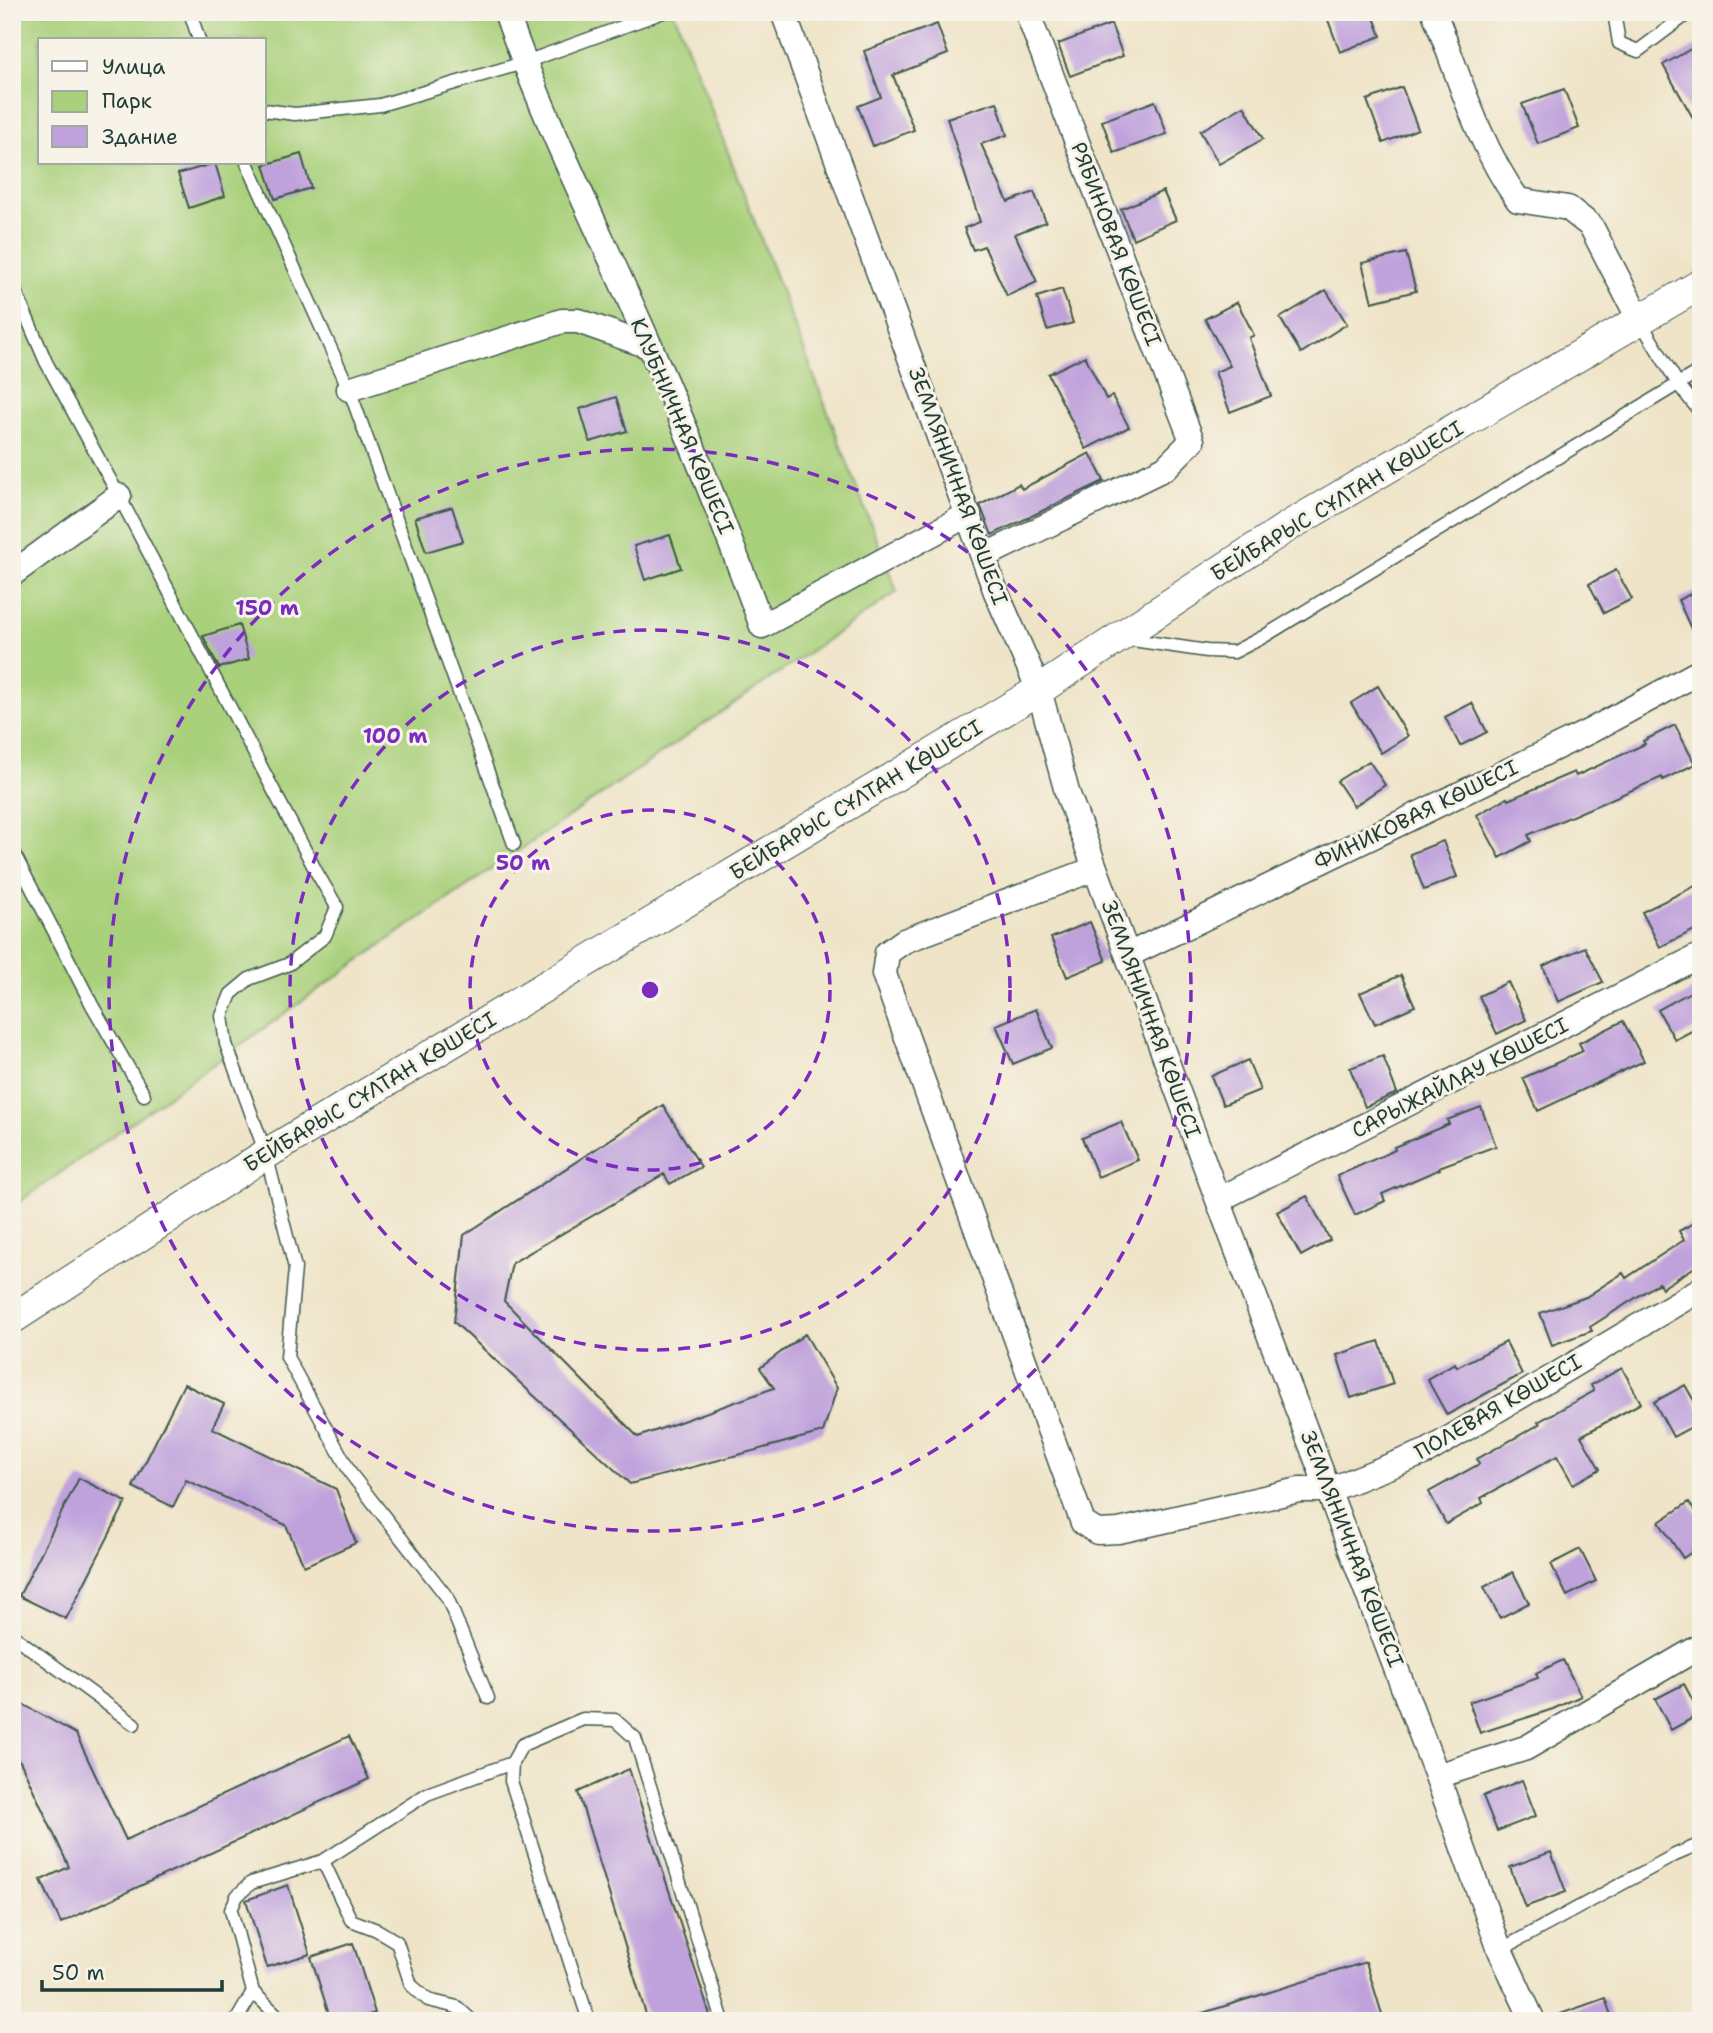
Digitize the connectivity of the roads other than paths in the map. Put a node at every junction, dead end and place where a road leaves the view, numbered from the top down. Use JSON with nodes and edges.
{"nodes":[{"id":1,"x":190,"y":12,"type":"edge"},
{"id":2,"x":506,"y":12,"type":"edge"},
{"id":3,"x":663,"y":12,"type":"edge"},
{"id":4,"x":783,"y":12,"type":"edge"},
{"id":5,"x":1027,"y":12,"type":"edge"},
{"id":6,"x":1434,"y":12,"type":"edge"},
{"id":7,"x":1614,"y":12,"type":"edge"},
{"id":8,"x":1690,"y":12,"type":"edge"},
{"id":9,"x":198,"y":38,"type":"edge"},
{"id":10,"x":523,"y":63,"type":"junction"},
{"id":11,"x":266,"y":110,"type":"edge"},
{"id":12,"x":247,"y":164,"type":"edge"},
{"id":13,"x":12,"y":284,"type":"edge"},
{"id":14,"x":1701,"y":284,"type":"edge"},
{"id":15,"x":1640,"y":321,"type":"junction"},
{"id":16,"x":651,"y":347,"type":"junction"},
{"id":17,"x":1701,"y":370,"type":"edge"},
{"id":18,"x":1678,"y":384,"type":"junction"},
{"id":19,"x":349,"y":389,"type":"junction"},
{"id":20,"x":1701,"y":413,"type":"edge"},
{"id":21,"x":119,"y":496,"type":"junction"},
{"id":22,"x":969,"y":514,"type":"junction"},
{"id":23,"x":984,"y":556,"type":"junction"},
{"id":24,"x":12,"y":574,"type":"edge"},
{"id":25,"x":1119,"y":637,"type":"junction"},
{"id":26,"x":1701,"y":671,"type":"edge"},
{"id":27,"x":1039,"y":690,"type":"junction"},
{"id":28,"x":514,"y":844,"type":"dead end"},
{"id":29,"x":12,"y":850,"type":"edge"},
{"id":30,"x":1094,"y":869,"type":"junction"},
{"id":31,"x":1128,"y":955,"type":"junction"},
{"id":32,"x":1701,"y":955,"type":"edge"},
{"id":33,"x":144,"y":1095,"type":"dead end"},
{"id":34,"x":266,"y":1154,"type":"junction"},
{"id":35,"x":1218,"y":1200,"type":"junction"},
{"id":36,"x":1701,"y":1289,"type":"edge"},
{"id":37,"x":12,"y":1318,"type":"edge"},
{"id":38,"x":1329,"y":1490,"type":"junction"},
{"id":39,"x":12,"y":1635,"type":"edge"},
{"id":40,"x":1701,"y":1646,"type":"edge"},
{"id":41,"x":488,"y":1698,"type":"dead end"},
{"id":42,"x":134,"y":1724,"type":"dead end"},
{"id":43,"x":512,"y":1763,"type":"junction"},
{"id":44,"x":1437,"y":1776,"type":"junction"},
{"id":45,"x":1701,"y":1844,"type":"edge"},
{"id":46,"x":323,"y":1861,"type":"junction"},
{"id":47,"x":1500,"y":1950,"type":"junction"},
{"id":48,"x":253,"y":1992,"type":"junction"},
{"id":49,"x":236,"y":2021,"type":"edge"},
{"id":50,"x":283,"y":2021,"type":"edge"},
{"id":51,"x":472,"y":2021,"type":"edge"},
{"id":52,"x":589,"y":2021,"type":"edge"},
{"id":53,"x":723,"y":2021,"type":"edge"},
{"id":54,"x":1533,"y":2021,"type":"edge"}],
"edges":[{"from":1,"to":9,"type":"lane"},
{"from":2,"to":10,"type":"street","name":"КЛУБНИЧНАЯ КӨШЕСІ"},
{"from":3,"to":10,"type":"lane"},
{"from":4,"to":22,"type":"street","name":"ЗЕМЛЯНИЧНАЯ КӨШЕСІ"},
{"from":5,"to":23,"type":"street","name":"РЯБИНОВАЯ КӨШЕСІ"},
{"from":6,"to":15,"type":"street"},
{"from":7,"to":8,"type":"lane"},
{"from":10,"to":11,"type":"lane"},
{"from":10,"to":16,"type":"street","name":"КЛУБНИЧНАЯ КӨШЕСІ"},
{"from":12,"to":19,"type":"lane"},
{"from":13,"to":21,"type":"lane"},
{"from":14,"to":15,"type":"street","name":"БЕЙБАРЫС СҰЛТАН КӨШЕСІ"},
{"from":15,"to":18,"type":"lane"},
{"from":15,"to":25,"type":"street","name":"БЕЙБАРЫС СҰЛТАН КӨШЕСІ"},
{"from":16,"to":19,"type":"street"},
{"from":16,"to":22,"type":"street","name":"КЛУБНИЧНАЯ КӨШЕСІ"},
{"from":17,"to":18,"type":"lane"},
{"from":18,"to":20,"type":"lane"},
{"from":18,"to":25,"type":"lane"},
{"from":19,"to":28,"type":"lane"},
{"from":21,"to":24,"type":"street"},
{"from":21,"to":34,"type":"lane"},
{"from":22,"to":23,"type":"street","name":"ЗЕМЛЯНИЧНАЯ КӨШЕСІ"},
{"from":23,"to":27,"type":"street","name":"ЗЕМЛЯНИЧНАЯ КӨШЕСІ"},
{"from":25,"to":27,"type":"street","name":"БЕЙБАРЫС СҰЛТАН КӨШЕСІ"},
{"from":26,"to":31,"type":"street","name":"ФИНИКОВАЯ КӨШЕСІ"},
{"from":27,"to":30,"type":"street","name":"ЗЕМЛЯНИЧНАЯ КӨШЕСІ"},
{"from":27,"to":34,"type":"street","name":"БЕЙБАРЫС СҰЛТАН КӨШЕСІ"},
{"from":29,"to":33,"type":"lane"},
{"from":30,"to":31,"type":"street","name":"ЗЕМЛЯНИЧНАЯ КӨШЕСІ"},
{"from":30,"to":38,"type":"street","name":"ПОЛЕВАЯ КӨШЕСІ"},
{"from":31,"to":35,"type":"street","name":"ЗЕМЛЯНИЧНАЯ КӨШЕСІ"},
{"from":32,"to":35,"type":"street","name":"САРЫЖАЙЛАУ КӨШЕСІ"},
{"from":34,"to":37,"type":"street","name":"БЕЙБАРЫС СҰЛТАН КӨШЕСІ"},
{"from":34,"to":41,"type":"lane"},
{"from":35,"to":38,"type":"street","name":"ЗЕМЛЯНИЧНАЯ КӨШЕСІ"},
{"from":36,"to":38,"type":"street","name":"ПОЛЕВАЯ КӨШЕСІ"},
{"from":38,"to":44,"type":"street","name":"ЗЕМЛЯНИЧНАЯ КӨШЕСІ"},
{"from":39,"to":42,"type":"lane"},
{"from":40,"to":44,"type":"street"},
{"from":43,"to":46,"type":"lane"},
{"from":43,"to":52,"type":"lane"},
{"from":43,"to":53,"type":"lane"},
{"from":44,"to":47,"type":"street","name":"ЗЕМЛЯНИЧНАЯ КӨШЕСІ"},
{"from":45,"to":47,"type":"lane"},
{"from":46,"to":48,"type":"lane"},
{"from":46,"to":51,"type":"lane"},
{"from":47,"to":54,"type":"street","name":"ЗЕМЛЯНИЧНАЯ КӨШЕСІ"},
{"from":48,"to":49,"type":"lane"},
{"from":48,"to":50,"type":"lane"}]}
